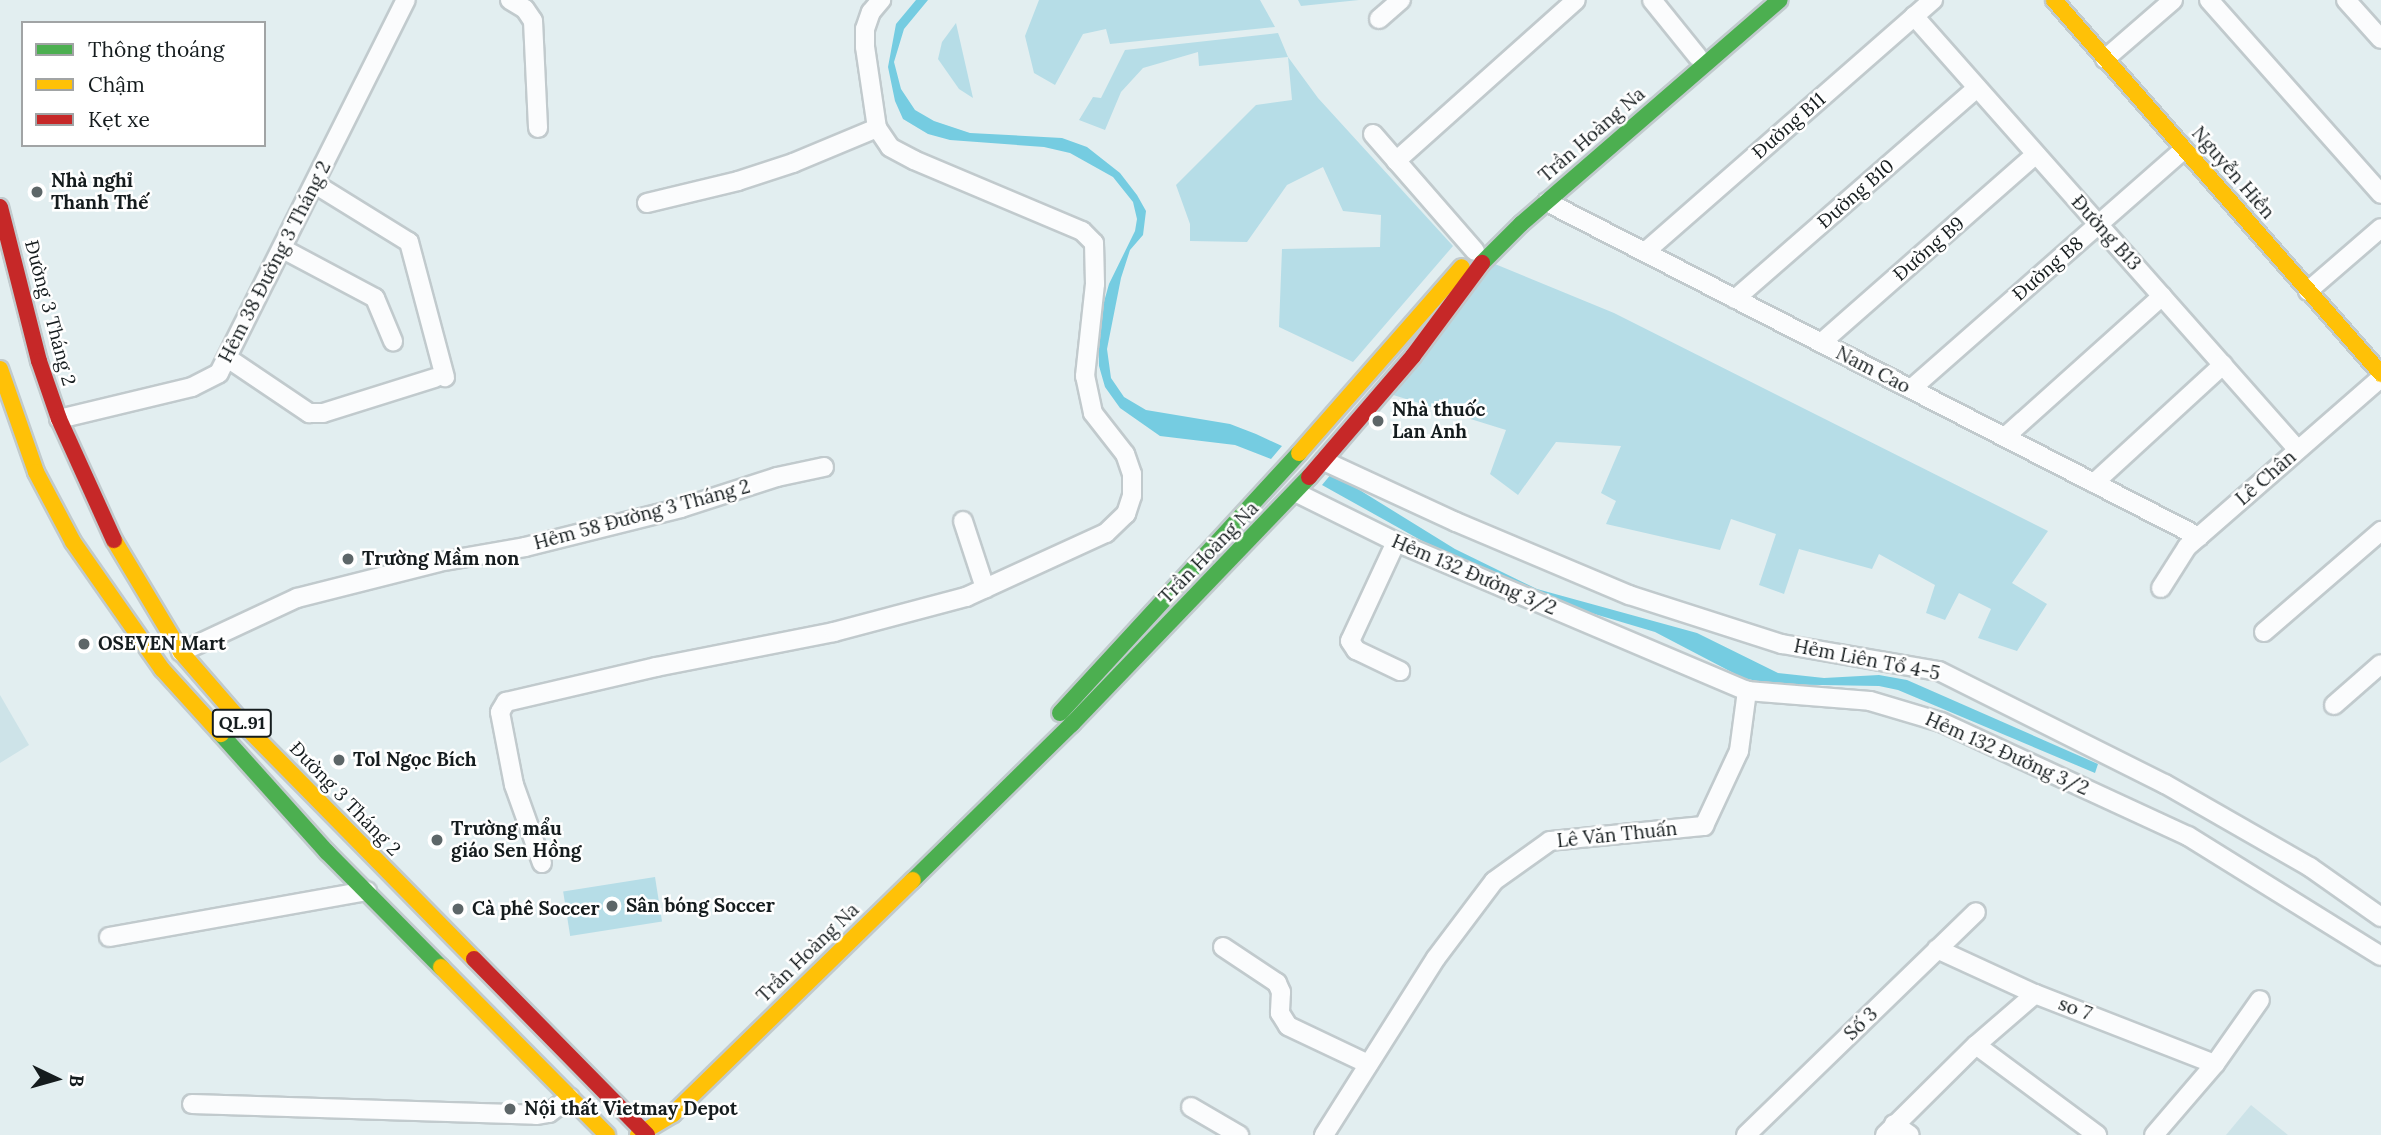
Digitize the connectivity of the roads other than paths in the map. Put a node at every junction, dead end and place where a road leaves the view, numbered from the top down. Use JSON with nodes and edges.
{"nodes":[{"id":1,"x":406,"y":0,"type":"edge"},
{"id":2,"x":510,"y":0,"type":"edge"},
{"id":3,"x":881,"y":0,"type":"edge"},
{"id":4,"x":1401,"y":0,"type":"edge"},
{"id":5,"x":1576,"y":0,"type":"edge"},
{"id":6,"x":1652,"y":0,"type":"edge"},
{"id":7,"x":1763,"y":0,"type":"edge"},
{"id":8,"x":1780,"y":0,"type":"edge"},
{"id":9,"x":1933,"y":0,"type":"edge"},
{"id":10,"x":2054,"y":0,"type":"edge"},
{"id":11,"x":2173,"y":0,"type":"edge"},
{"id":12,"x":2208,"y":0,"type":"edge"},
{"id":13,"x":2346,"y":0,"type":"edge"},
{"id":14,"x":1914,"y":16,"type":"junction"},
{"id":15,"x":1379,"y":19,"type":"dead end"},
{"id":16,"x":2381,"y":39,"type":"edge"},
{"id":17,"x":1698,"y":57,"type":"junction"},
{"id":18,"x":2105,"y":59,"type":"junction"},
{"id":19,"x":1978,"y":88,"type":"junction"},
{"id":20,"x":538,"y":128,"type":"dead end"},
{"id":21,"x":877,"y":128,"type":"junction"},
{"id":22,"x":1373,"y":134,"type":"dead end"},
{"id":23,"x":2184,"y":149,"type":"junction"},
{"id":24,"x":2036,"y":154,"type":"junction"},
{"id":25,"x":1396,"y":161,"type":"junction"},
{"id":26,"x":315,"y":184,"type":"junction"},
{"id":27,"x":2381,"y":194,"type":"edge"},
{"id":28,"x":1547,"y":202,"type":"junction"},
{"id":29,"x":647,"y":203,"type":"dead end"},
{"id":30,"x":0,"y":207,"type":"edge"},
{"id":31,"x":2098,"y":224,"type":"junction"},
{"id":32,"x":2381,"y":228,"type":"edge"},
{"id":33,"x":283,"y":249,"type":"junction"},
{"id":34,"x":1475,"y":251,"type":"junction"},
{"id":35,"x":1645,"y":252,"type":"junction"},
{"id":36,"x":2308,"y":291,"type":"junction"},
{"id":37,"x":2162,"y":296,"type":"junction"},
{"id":38,"x":1735,"y":299,"type":"junction"},
{"id":39,"x":393,"y":341,"type":"dead end"},
{"id":40,"x":1821,"y":343,"type":"junction"},
{"id":41,"x":229,"y":359,"type":"junction"},
{"id":42,"x":2223,"y":365,"type":"junction"},
{"id":43,"x":0,"y":369,"type":"edge"},
{"id":44,"x":2381,"y":376,"type":"edge"},
{"id":45,"x":1911,"y":389,"type":"junction"},
{"id":46,"x":58,"y":419,"type":"junction"},
{"id":47,"x":2005,"y":437,"type":"junction"},
{"id":48,"x":1303,"y":448,"type":"junction"},
{"id":49,"x":2298,"y":450,"type":"junction"},
{"id":50,"x":1324,"y":461,"type":"junction"},
{"id":51,"x":824,"y":467,"type":"dead end"},
{"id":52,"x":1274,"y":481,"type":"junction"},
{"id":53,"x":2094,"y":483,"type":"junction"},
{"id":54,"x":1297,"y":493,"type":"junction"},
{"id":55,"x":963,"y":521,"type":"dead end"},
{"id":56,"x":2381,"y":531,"type":"edge"},
{"id":57,"x":2199,"y":537,"type":"junction"},
{"id":58,"x":1396,"y":542,"type":"junction"},
{"id":59,"x":985,"y":588,"type":"junction"},
{"id":60,"x":2161,"y":588,"type":"dead end"},
{"id":61,"x":2264,"y":632,"type":"dead end"},
{"id":62,"x":181,"y":652,"type":"junction"},
{"id":63,"x":2381,"y":664,"type":"edge"},
{"id":64,"x":1399,"y":671,"type":"dead end"},
{"id":65,"x":1747,"y":691,"type":"junction"},
{"id":66,"x":2334,"y":705,"type":"dead end"},
{"id":67,"x":542,"y":863,"type":"dead end"},
{"id":68,"x":367,"y":891,"type":"junction"},
{"id":69,"x":1976,"y":912,"type":"dead end"},
{"id":70,"x":2381,"y":917,"type":"edge"},
{"id":71,"x":109,"y":937,"type":"dead end"},
{"id":72,"x":1223,"y":947,"type":"dead end"},
{"id":73,"x":1937,"y":949,"type":"junction"},
{"id":74,"x":2381,"y":956,"type":"edge"},
{"id":75,"x":2035,"y":994,"type":"junction"},
{"id":76,"x":2260,"y":1000,"type":"dead end"},
{"id":77,"x":1976,"y":1045,"type":"junction"},
{"id":78,"x":1368,"y":1064,"type":"junction"},
{"id":79,"x":2215,"y":1064,"type":"junction"},
{"id":80,"x":570,"y":1097,"type":"junction"},
{"id":81,"x":192,"y":1104,"type":"dead end"},
{"id":82,"x":1191,"y":1107,"type":"dead end"},
{"id":83,"x":1889,"y":1130,"type":"edge"},
{"id":84,"x":646,"y":1131,"type":"edge"},
{"id":85,"x":1756,"y":1132,"type":"edge"},
{"id":86,"x":607,"y":1135,"type":"edge"},
{"id":87,"x":1239,"y":1135,"type":"edge"},
{"id":88,"x":1324,"y":1135,"type":"edge"},
{"id":89,"x":1910,"y":1135,"type":"edge"},
{"id":90,"x":2097,"y":1135,"type":"edge"},
{"id":91,"x":2154,"y":1135,"type":"edge"}],
"edges":[{"from":1,"to":26,"type":"street","name":"Hẻm 38 Đường 3 Tháng 2"},
{"from":2,"to":20,"type":"street"},
{"from":3,"to":21,"type":"street"},
{"from":4,"to":15,"type":"street"},
{"from":5,"to":25,"type":"street"},
{"from":6,"to":17,"type":"street"},
{"from":7,"to":17,"type":"main road","name":"Trần Hoàng Na"},
{"from":8,"to":28,"type":"main road","name":"Trần Hoàng Na"},
{"from":9,"to":14,"type":"street","name":"Đường B11"},
{"from":10,"to":18,"type":"main road","name":"Nguyễn Hiền"},
{"from":11,"to":18,"type":"street"},
{"from":12,"to":27,"type":"street"},
{"from":13,"to":16,"type":"street"},
{"from":14,"to":19,"type":"street","name":"Đường B13"},
{"from":14,"to":35,"type":"street","name":"Đường B11"},
{"from":17,"to":34,"type":"main road","name":"Trần Hoàng Na"},
{"from":18,"to":23,"type":"main road","name":"Nguyễn Hiền"},
{"from":19,"to":24,"type":"street","name":"Đường B13"},
{"from":19,"to":38,"type":"street","name":"Đường B10"},
{"from":21,"to":29,"type":"street"},
{"from":21,"to":59,"type":"street"},
{"from":22,"to":25,"type":"street"},
{"from":23,"to":31,"type":"street","name":"Đường B8"},
{"from":23,"to":36,"type":"main road","name":"Nguyễn Hiền"},
{"from":24,"to":31,"type":"street","name":"Đường B13"},
{"from":24,"to":40,"type":"street","name":"Đường B9"},
{"from":25,"to":34,"type":"street"},
{"from":26,"to":33,"type":"street","name":"Hẻm 38 Đường 3 Tháng 2"},
{"from":26,"to":41,"type":"street"},
{"from":28,"to":35,"type":"street","name":"Nam Cao"},
{"from":28,"to":50,"type":"main road","name":"Trần Hoàng Na"},
{"from":30,"to":46,"type":"main road","name":"Đường 3 Tháng 2","number":"QL.91"},
{"from":31,"to":37,"type":"street","name":"Đường B13"},
{"from":31,"to":45,"type":"street","name":"Đường B8"},
{"from":32,"to":36,"type":"street"},
{"from":33,"to":39,"type":"street"},
{"from":33,"to":41,"type":"street","name":"Hẻm 38 Đường 3 Tháng 2"},
{"from":34,"to":48,"type":"main road","name":"Trần Hoàng Na"},
{"from":35,"to":38,"type":"street","name":"Nam Cao"},
{"from":36,"to":44,"type":"main road","name":"Nguyễn Hiền"},
{"from":37,"to":42,"type":"street","name":"Đường B13"},
{"from":37,"to":47,"type":"street"},
{"from":38,"to":40,"type":"street","name":"Nam Cao"},
{"from":40,"to":45,"type":"street","name":"Nam Cao"},
{"from":41,"to":46,"type":"street","name":"Hẻm 38 Đường 3 Tháng 2"},
{"from":42,"to":49,"type":"street","name":"Đường B13"},
{"from":42,"to":53,"type":"street"},
{"from":43,"to":68,"type":"main road","number":"QL.91"},
{"from":44,"to":49,"type":"street","name":"Lê Chân"},
{"from":45,"to":47,"type":"street","name":"Nam Cao"},
{"from":46,"to":62,"type":"main road","name":"Đường 3 Tháng 2","number":"QL.91"},
{"from":47,"to":53,"type":"street","name":"Nam Cao"},
{"from":48,"to":50,"type":"main road"},
{"from":48,"to":52,"type":"main road","name":"Trần Hoàng Na"},
{"from":49,"to":57,"type":"street","name":"Lê Chân"},
{"from":50,"to":54,"type":"main road","name":"Trần Hoàng Na"},
{"from":50,"to":70,"type":"street","name":"Hẻm Liên Tổ 4-5"},
{"from":51,"to":62,"type":"street","name":"Hẻm 58 Đường 3 Tháng 2"},
{"from":52,"to":54,"type":"main road"},
{"from":52,"to":84,"type":"main road","name":"Trần Hoàng Na"},
{"from":53,"to":57,"type":"street","name":"Nam Cao"},
{"from":54,"to":58,"type":"street","name":"Hẻm 132 Đường 3/2"},
{"from":54,"to":84,"type":"main road","name":"Trần Hoàng Na"},
{"from":55,"to":59,"type":"street"},
{"from":56,"to":61,"type":"street"},
{"from":57,"to":60,"type":"street","name":"Lê Chân"},
{"from":58,"to":64,"type":"street"},
{"from":58,"to":65,"type":"street","name":"Hẻm 132 Đường 3/2"},
{"from":59,"to":67,"type":"street"},
{"from":62,"to":84,"type":"main road","name":"Đường 3 Tháng 2","number":"QL.91"},
{"from":63,"to":66,"type":"street"},
{"from":65,"to":74,"type":"street","name":"Hẻm 132 Đường 3/2"},
{"from":65,"to":78,"type":"street","name":"Lê Văn Thuấn"},
{"from":68,"to":71,"type":"street"},
{"from":68,"to":80,"type":"main road","number":"QL.91"},
{"from":69,"to":73,"type":"street","name":"Số 3"},
{"from":72,"to":78,"type":"street"},
{"from":73,"to":75,"type":"street","name":"so 7"},
{"from":73,"to":85,"type":"street","name":"Số 3"},
{"from":75,"to":77,"type":"street"},
{"from":75,"to":79,"type":"street","name":"so 7"},
{"from":76,"to":79,"type":"street"},
{"from":77,"to":83,"type":"street"},
{"from":77,"to":90,"type":"street"},
{"from":78,"to":88,"type":"street","name":"Lê Văn Thuấn"},
{"from":79,"to":91,"type":"street"},
{"from":80,"to":81,"type":"street"},
{"from":80,"to":86,"type":"main road","number":"QL.91"},
{"from":82,"to":87,"type":"street"},
{"from":83,"to":89,"type":"street"}]}
